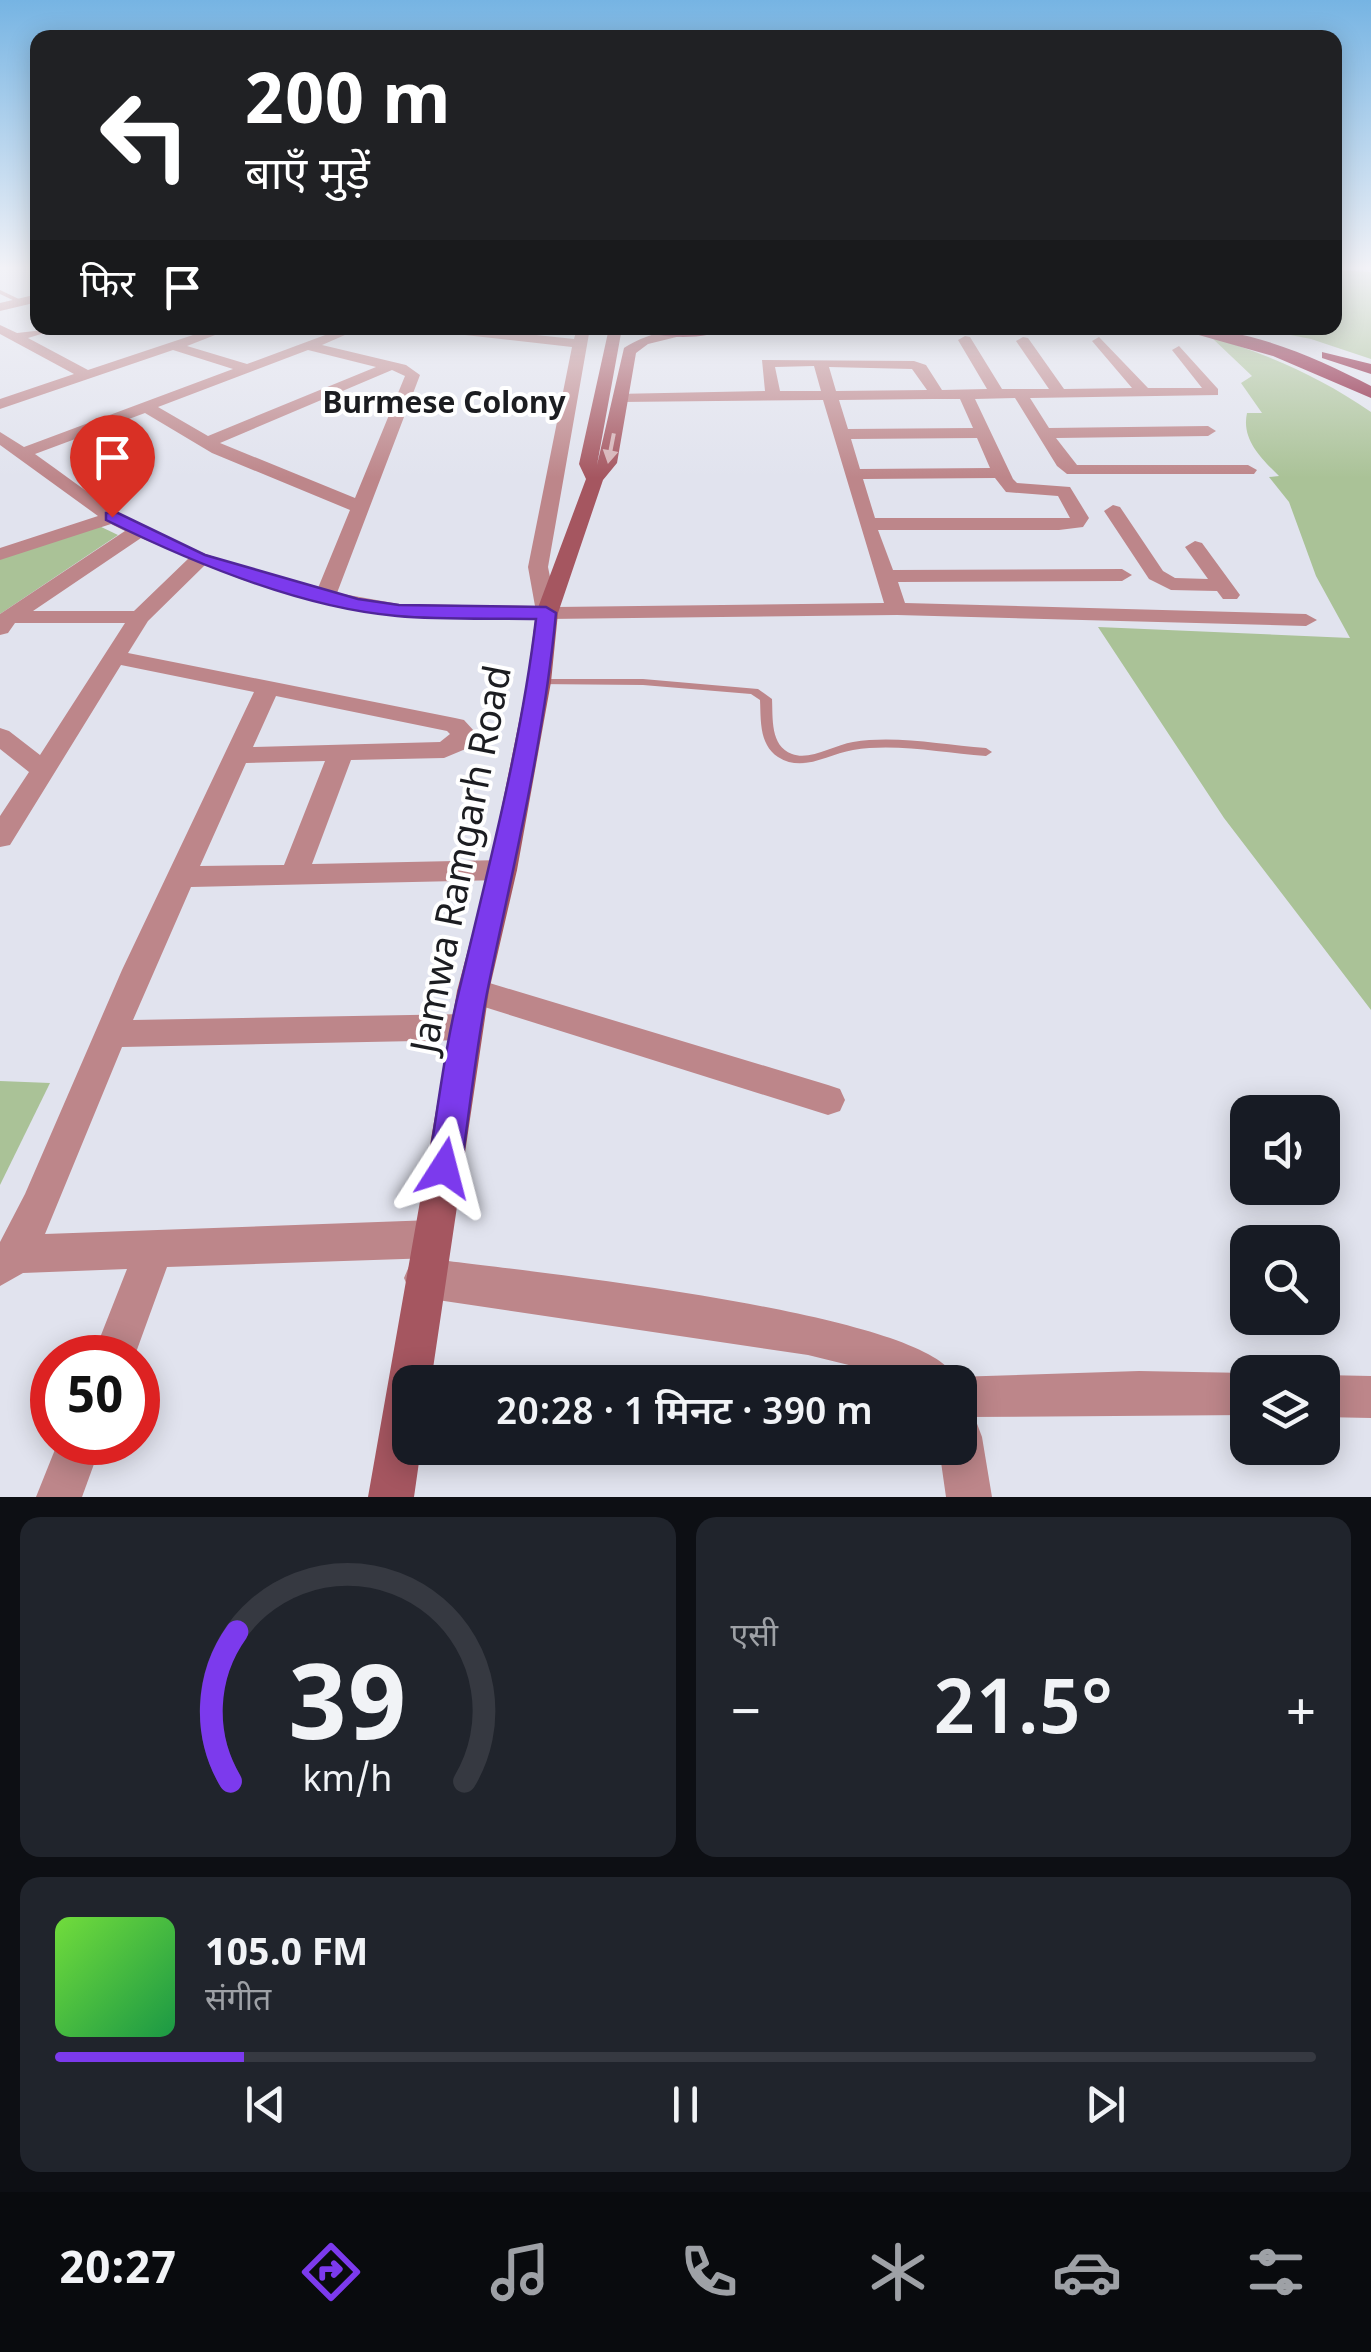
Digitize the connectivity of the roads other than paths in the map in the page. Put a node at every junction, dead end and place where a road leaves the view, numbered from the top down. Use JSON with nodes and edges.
{"nodes":[{"id":1,"x":19,"y":338,"type":"edge"},
{"id":2,"x":198,"y":338,"type":"edge"},
{"id":3,"x":328,"y":338,"type":"edge"},
{"id":4,"x":581,"y":338,"type":"edge"},
{"id":5,"x":614,"y":338,"type":"edge"},
{"id":6,"x":667,"y":338,"type":"edge"},
{"id":7,"x":1219,"y":338,"type":"edge"},
{"id":8,"x":1260,"y":338,"type":"edge"},
{"id":9,"x":965,"y":340,"type":"dead end"},
{"id":10,"x":1023,"y":341,"type":"dead end"},
{"id":11,"x":1099,"y":341,"type":"dead end"},
{"id":12,"x":174,"y":346,"type":"junction"},
{"id":13,"x":307,"y":346,"type":"junction"},
{"id":14,"x":1179,"y":350,"type":"dead end"},
{"id":15,"x":820,"y":362,"type":"junction"},
{"id":16,"x":390,"y":366,"type":"junction"},
{"id":17,"x":249,"y":368,"type":"junction"},
{"id":18,"x":1371,"y":369,"type":"edge"},
{"id":19,"x":87,"y":375,"type":"junction"},
{"id":20,"x":1371,"y":392,"type":"edge"},
{"id":21,"x":1061,"y":394,"type":"junction"},
{"id":22,"x":1145,"y":394,"type":"junction"},
{"id":23,"x":773,"y":396,"type":"junction"},
{"id":24,"x":829,"y":396,"type":"junction"},
{"id":25,"x":938,"y":396,"type":"junction"},
{"id":26,"x":966,"y":396,"type":"junction"},
{"id":27,"x":999,"y":396,"type":"junction"},
{"id":28,"x":1020,"y":396,"type":"junction"},
{"id":29,"x":620,"y":397,"type":"junction"},
{"id":30,"x":0,"y":404,"type":"edge"},
{"id":31,"x":148,"y":408,"type":"junction"},
{"id":32,"x":1208,"y":431,"type":"dead end"},
{"id":33,"x":983,"y":433,"type":"junction"},
{"id":34,"x":1044,"y":433,"type":"junction"},
{"id":35,"x":841,"y":434,"type":"junction"},
{"id":36,"x":0,"y":437,"type":"edge"},
{"id":37,"x":208,"y":442,"type":"junction"},
{"id":38,"x":23,"y":453,"type":"junction"},
{"id":39,"x":1248,"y":470,"type":"dead end"},
{"id":40,"x":1001,"y":473,"type":"junction"},
{"id":41,"x":852,"y":474,"type":"junction"},
{"id":42,"x":596,"y":479,"type":"junction"},
{"id":43,"x":360,"y":507,"type":"junction"},
{"id":44,"x":1113,"y":511,"type":"dead end"},
{"id":45,"x":112,"y":517,"type":"junction"},
{"id":46,"x":867,"y":524,"type":"junction"},
{"id":47,"x":139,"y":532,"type":"junction"},
{"id":48,"x":1195,"y":547,"type":"dead end"},
{"id":49,"x":0,"y":554,"type":"edge"},
{"id":50,"x":198,"y":558,"type":"junction"},
{"id":51,"x":1122,"y":574,"type":"dead end"},
{"id":52,"x":886,"y":576,"type":"junction"},
{"id":53,"x":1224,"y":585,"type":"junction"},
{"id":54,"x":325,"y":597,"type":"junction"},
{"id":55,"x":897,"y":610,"type":"junction"},
{"id":56,"x":546,"y":613,"type":"junction"},
{"id":57,"x":140,"y":617,"type":"junction"},
{"id":58,"x":1245,"y":618,"type":"junction"},
{"id":59,"x":1306,"y":620,"type":"dead end"},
{"id":60,"x":4,"y":622,"type":"edge"},
{"id":61,"x":114,"y":657,"type":"junction"},
{"id":62,"x":539,"y":682,"type":"junction"},
{"id":63,"x":269,"y":686,"type":"junction"},
{"id":64,"x":0,"y":736,"type":"edge"},
{"id":65,"x":341,"y":752,"type":"junction"},
{"id":66,"x":986,"y":752,"type":"dead end"},
{"id":67,"x":238,"y":755,"type":"junction"},
{"id":68,"x":41,"y":769,"type":"junction"},
{"id":69,"x":0,"y":838,"type":"edge"},
{"id":70,"x":503,"y":870,"type":"junction"},
{"id":71,"x":294,"y":875,"type":"junction"},
{"id":72,"x":181,"y":877,"type":"junction"},
{"id":73,"x":473,"y":991,"type":"junction"},
{"id":74,"x":467,"y":1027,"type":"junction"},
{"id":75,"x":112,"y":1034,"type":"junction"},
{"id":76,"x":828,"y":1100,"type":"dead end"},
{"id":77,"x":154,"y":1249,"type":"junction"},
{"id":78,"x":428,"y":1259,"type":"junction"},
{"id":79,"x":7,"y":1260,"type":"edge"},
{"id":80,"x":121,"y":1335,"type":"edge"},
{"id":81,"x":910,"y":1365,"type":"edge"},
{"id":82,"x":1230,"y":1394,"type":"edge"},
{"id":83,"x":977,"y":1396,"type":"edge"},
{"id":84,"x":1340,"y":1396,"type":"edge"},
{"id":85,"x":1371,"y":1397,"type":"edge"},
{"id":86,"x":71,"y":1465,"type":"edge"},
{"id":87,"x":964,"y":1465,"type":"edge"},
{"id":88,"x":59,"y":1497,"type":"edge"},
{"id":89,"x":391,"y":1497,"type":"edge"},
{"id":90,"x":968,"y":1497,"type":"edge"}],
"edges":[{"from":1,"to":19,"type":"street"},
{"from":2,"to":12,"type":"street"},
{"from":3,"to":13,"type":"street"},
{"from":4,"to":56,"type":"street"},
{"from":5,"to":42,"type":"main road","name":"Jamwa Ramgarh Road"},
{"from":6,"to":29,"type":"main road","name":"Jamwa Ramgarh Road"},
{"from":7,"to":20,"type":"highway"},
{"from":8,"to":18,"type":"highway"},
{"from":9,"to":27,"type":"street"},
{"from":10,"to":21,"type":"street"},
{"from":11,"to":22,"type":"street"},
{"from":12,"to":17,"type":"street"},
{"from":12,"to":19,"type":"street"},
{"from":13,"to":16,"type":"street"},
{"from":13,"to":17,"type":"street"},
{"from":14,"to":22,"type":"street"},
{"from":15,"to":23,"type":"street"},
{"from":15,"to":24,"type":"street"},
{"from":15,"to":25,"type":"street"},
{"from":16,"to":37,"type":"street"},
{"from":16,"to":43,"type":"street"},
{"from":17,"to":31,"type":"street"},
{"from":19,"to":30,"type":"street"},
{"from":21,"to":22,"type":"street"},
{"from":21,"to":28,"type":"street"},
{"from":23,"to":24,"type":"street"},
{"from":23,"to":29,"type":"street"},
{"from":24,"to":25,"type":"street"},
{"from":24,"to":35,"type":"street"},
{"from":25,"to":26,"type":"street"},
{"from":26,"to":27,"type":"street"},
{"from":26,"to":33,"type":"street"},
{"from":27,"to":28,"type":"street"},
{"from":28,"to":34,"type":"street"},
{"from":29,"to":42,"type":"main road","name":"Jamwa Ramgarh Road","one_way":true},
{"from":31,"to":37,"type":"street"},
{"from":31,"to":38,"type":"street"},
{"from":32,"to":34,"type":"street"},
{"from":33,"to":35,"type":"street"},
{"from":33,"to":40,"type":"street"},
{"from":34,"to":39,"type":"street"},
{"from":35,"to":41,"type":"street"},
{"from":36,"to":38,"type":"street"},
{"from":37,"to":43,"type":"street"},
{"from":38,"to":45,"type":"street"},
{"from":40,"to":41,"type":"street"},
{"from":40,"to":46,"type":"street"},
{"from":41,"to":46,"type":"street"},
{"from":42,"to":56,"type":"main road","name":"Jamwa Ramgarh Road"},
{"from":43,"to":54,"type":"street"},
{"from":44,"to":53,"type":"street"},
{"from":45,"to":47,"type":"street"},
{"from":45,"to":49,"type":"street"},
{"from":46,"to":52,"type":"street"},
{"from":47,"to":50,"type":"street"},
{"from":47,"to":60,"type":"street"},
{"from":48,"to":53,"type":"street"},
{"from":50,"to":54,"type":"street"},
{"from":50,"to":57,"type":"street"},
{"from":51,"to":52,"type":"street"},
{"from":52,"to":55,"type":"street"},
{"from":53,"to":58,"type":"street"},
{"from":54,"to":56,"type":"street"},
{"from":55,"to":56,"type":"street"},
{"from":55,"to":58,"type":"street"},
{"from":56,"to":62,"type":"main road","name":"Jamwa Ramgarh Road"},
{"from":57,"to":60,"type":"street"},
{"from":57,"to":61,"type":"street"},
{"from":58,"to":59,"type":"street"},
{"from":61,"to":63,"type":"street"},
{"from":61,"to":68,"type":"street"},
{"from":62,"to":66,"type":"lane"},
{"from":62,"to":70,"type":"main road","name":"Jamwa Ramgarh Road"},
{"from":63,"to":65,"type":"street"},
{"from":63,"to":67,"type":"street"},
{"from":64,"to":68,"type":"street"},
{"from":65,"to":67,"type":"street"},
{"from":65,"to":71,"type":"street"},
{"from":67,"to":72,"type":"street"},
{"from":68,"to":69,"type":"street"},
{"from":70,"to":71,"type":"street"},
{"from":70,"to":73,"type":"main road","name":"Jamwa Ramgarh Road"},
{"from":71,"to":72,"type":"street"},
{"from":72,"to":75,"type":"street"},
{"from":73,"to":74,"type":"main road","name":"Jamwa Ramgarh Road"},
{"from":73,"to":76,"type":"street"},
{"from":74,"to":75,"type":"street"},
{"from":74,"to":78,"type":"main road","name":"Jamwa Ramgarh Road"},
{"from":75,"to":79,"type":"street"},
{"from":77,"to":78,"type":"street"},
{"from":77,"to":79,"type":"street"},
{"from":77,"to":80,"type":"street"},
{"from":78,"to":81,"type":"street"},
{"from":78,"to":89,"type":"main road","name":"Jamwa Ramgarh Road"},
{"from":82,"to":83,"type":"street"},
{"from":84,"to":85,"type":"street"},
{"from":86,"to":88,"type":"street"},
{"from":87,"to":90,"type":"street"}]}
